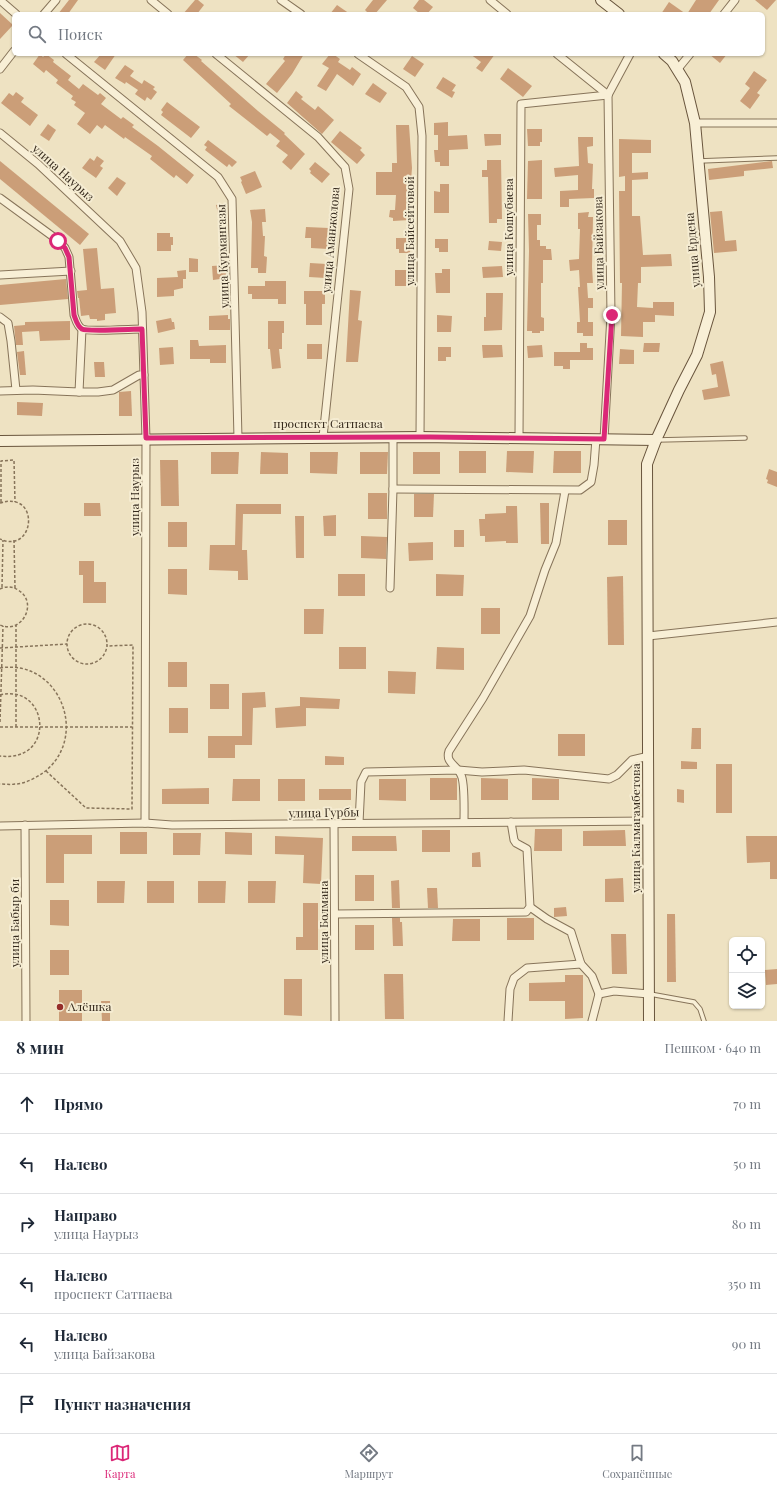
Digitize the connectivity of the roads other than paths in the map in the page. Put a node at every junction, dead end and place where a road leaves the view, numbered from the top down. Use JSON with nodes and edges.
{"nodes":[{"id":1,"x":0,"y":0,"type":"edge"},
{"id":2,"x":56,"y":0,"type":"edge"},
{"id":3,"x":151,"y":0,"type":"edge"},
{"id":4,"x":281,"y":0,"type":"edge"},
{"id":5,"x":490,"y":0,"type":"edge"},
{"id":6,"x":601,"y":0,"type":"edge"},
{"id":7,"x":735,"y":0,"type":"edge"},
{"id":8,"x":14,"y":12,"type":"edge"},
{"id":9,"x":46,"y":12,"type":"edge"},
{"id":10,"x":166,"y":12,"type":"edge"},
{"id":11,"x":298,"y":12,"type":"edge"},
{"id":12,"x":505,"y":12,"type":"edge"},
{"id":13,"x":616,"y":12,"type":"edge"},
{"id":14,"x":726,"y":12,"type":"edge"},
{"id":15,"x":12,"y":54,"type":"edge"},
{"id":16,"x":68,"y":56,"type":"edge"},
{"id":17,"x":218,"y":56,"type":"edge"},
{"id":18,"x":361,"y":56,"type":"edge"},
{"id":19,"x":559,"y":56,"type":"edge"},
{"id":20,"x":629,"y":56,"type":"edge"},
{"id":21,"x":666,"y":56,"type":"edge"},
{"id":22,"x":688,"y":56,"type":"edge"},
{"id":23,"x":0,"y":69,"type":"edge"},
{"id":24,"x":677,"y":70,"type":"junction"},
{"id":25,"x":608,"y":95,"type":"junction"},
{"id":26,"x":695,"y":123,"type":"junction"},
{"id":27,"x":777,"y":123,"type":"edge"},
{"id":28,"x":0,"y":133,"type":"edge"},
{"id":29,"x":777,"y":158,"type":"edge"},
{"id":30,"x":698,"y":161,"type":"junction"},
{"id":31,"x":0,"y":198,"type":"edge"},
{"id":32,"x":71,"y":271,"type":"junction"},
{"id":33,"x":0,"y":276,"type":"edge"},
{"id":34,"x":0,"y":317,"type":"edge"},
{"id":35,"x":82,"y":329,"type":"junction"},
{"id":36,"x":142,"y":329,"type":"junction"},
{"id":37,"x":144,"y":375,"type":"junction"},
{"id":38,"x":16,"y":390,"type":"junction"},
{"id":39,"x":0,"y":391,"type":"edge"},
{"id":40,"x":79,"y":392,"type":"junction"},
{"id":41,"x":323,"y":437,"type":"junction"},
{"id":42,"x":392,"y":437,"type":"junction"},
{"id":43,"x":420,"y":437,"type":"junction"},
{"id":44,"x":146,"y":438,"type":"junction"},
{"id":45,"x":238,"y":438,"type":"junction"},
{"id":46,"x":519,"y":438,"type":"junction"},
{"id":47,"x":745,"y":438,"type":"dead end"},
{"id":48,"x":600,"y":439,"type":"junction"},
{"id":49,"x":656,"y":440,"type":"junction"},
{"id":50,"x":0,"y":441,"type":"edge"},
{"id":51,"x":393,"y":489,"type":"junction"},
{"id":52,"x":565,"y":491,"type":"junction"},
{"id":53,"x":390,"y":588,"type":"dead end"},
{"id":54,"x":777,"y":622,"type":"edge"},
{"id":55,"x":648,"y":636,"type":"junction"},
{"id":56,"x":648,"y":756,"type":"junction"},
{"id":57,"x":458,"y":770,"type":"junction"},
{"id":58,"x":649,"y":821,"type":"junction"},
{"id":59,"x":464,"y":822,"type":"junction"},
{"id":60,"x":511,"y":822,"type":"junction"},
{"id":61,"x":145,"y":823,"type":"junction"},
{"id":62,"x":359,"y":823,"type":"junction"},
{"id":63,"x":334,"y":824,"type":"junction"},
{"id":64,"x":25,"y":825,"type":"junction"},
{"id":65,"x":0,"y":826,"type":"edge"},
{"id":66,"x":530,"y":907,"type":"junction"},
{"id":67,"x":335,"y":914,"type":"junction"},
{"id":68,"x":581,"y":964,"type":"junction"},
{"id":69,"x":599,"y":994,"type":"junction"},
{"id":70,"x":649,"y":994,"type":"junction"},
{"id":71,"x":26,"y":1021,"type":"edge"},
{"id":72,"x":335,"y":1021,"type":"edge"},
{"id":73,"x":508,"y":1021,"type":"edge"},
{"id":74,"x":592,"y":1021,"type":"edge"},
{"id":75,"x":649,"y":1021,"type":"edge"},
{"id":76,"x":704,"y":1021,"type":"edge"}],
"edges":[{"from":1,"to":8,"type":"street"},
{"from":2,"to":9,"type":"street"},
{"from":3,"to":10,"type":"street"},
{"from":4,"to":11,"type":"street"},
{"from":5,"to":12,"type":"street"},
{"from":6,"to":13,"type":"street"},
{"from":7,"to":14,"type":"street"},
{"from":15,"to":23,"type":"street"},
{"from":16,"to":45,"type":"street","name":"улица Курмангазы"},
{"from":17,"to":41,"type":"street","name":"улица Аманжолова"},
{"from":18,"to":43,"type":"street","name":"улица Байсейтовой"},
{"from":19,"to":25,"type":"street"},
{"from":20,"to":25,"type":"street","name":"улица Байзакова"},
{"from":21,"to":24,"type":"street","name":"улица Ердена"},
{"from":22,"to":24,"type":"street"},
{"from":24,"to":26,"type":"street","name":"улица Ердена"},
{"from":25,"to":46,"type":"street","name":"улица Кошубаева"},
{"from":25,"to":48,"type":"street","name":"улица Байзакова"},
{"from":26,"to":27,"type":"street"},
{"from":26,"to":30,"type":"street","name":"улица Ердена"},
{"from":28,"to":36,"type":"street","name":"улица Наурыз"},
{"from":29,"to":30,"type":"lane"},
{"from":30,"to":49,"type":"street","name":"улица Ердена"},
{"from":31,"to":32,"type":"street"},
{"from":32,"to":33,"type":"street"},
{"from":32,"to":35,"type":"street"},
{"from":34,"to":38,"type":"street"},
{"from":35,"to":36,"type":"street"},
{"from":35,"to":40,"type":"street"},
{"from":36,"to":37,"type":"street","name":"улица Наурыз"},
{"from":37,"to":40,"type":"street"},
{"from":37,"to":44,"type":"street","name":"улица Наурыз"},
{"from":38,"to":39,"type":"street"},
{"from":38,"to":40,"type":"street"},
{"from":41,"to":42,"type":"street","name":"проспект Сатпаева"},
{"from":41,"to":45,"type":"street","name":"проспект Сатпаева"},
{"from":42,"to":43,"type":"street","name":"проспект Сатпаева"},
{"from":42,"to":51,"type":"street"},
{"from":43,"to":46,"type":"street","name":"проспект Сатпаева"},
{"from":44,"to":45,"type":"street","name":"проспект Сатпаева"},
{"from":44,"to":50,"type":"street","name":"проспект Сатпаева"},
{"from":44,"to":61,"type":"street","name":"улица Наурыз"},
{"from":46,"to":48,"type":"street","name":"проспект Сатпаева"},
{"from":47,"to":49,"type":"lane"},
{"from":48,"to":49,"type":"street","name":"проспект Сатпаева"},
{"from":48,"to":52,"type":"street","name":"улица Байзакова"},
{"from":49,"to":55,"type":"street","name":"улица Калмагамбетова"},
{"from":51,"to":52,"type":"street","name":"улица Байзакова"},
{"from":51,"to":53,"type":"street"},
{"from":52,"to":57,"type":"street"},
{"from":54,"to":55,"type":"street"},
{"from":55,"to":56,"type":"street","name":"улица Калмагамбетова"},
{"from":56,"to":57,"type":"street"},
{"from":56,"to":58,"type":"street","name":"улица Калмагамбетова"},
{"from":57,"to":59,"type":"street"},
{"from":57,"to":62,"type":"street"},
{"from":58,"to":60,"type":"street","name":"улица Гурбы"},
{"from":58,"to":70,"type":"street","name":"улица Калмагамбетова"},
{"from":59,"to":60,"type":"street","name":"улица Гурбы"},
{"from":59,"to":62,"type":"street","name":"улица Гурбы"},
{"from":60,"to":66,"type":"street"},
{"from":61,"to":63,"type":"street","name":"улица Гурбы"},
{"from":61,"to":64,"type":"street","name":"улица Гурбы"},
{"from":62,"to":63,"type":"street","name":"улица Гурбы"},
{"from":63,"to":67,"type":"street","name":"улица Болмана"},
{"from":64,"to":65,"type":"street","name":"улица Гурбы"},
{"from":64,"to":71,"type":"street","name":"улица Бабыр би"},
{"from":66,"to":67,"type":"street"},
{"from":66,"to":68,"type":"street"},
{"from":67,"to":72,"type":"street","name":"улица Болмана"},
{"from":68,"to":69,"type":"street"},
{"from":68,"to":73,"type":"street"},
{"from":69,"to":70,"type":"street"},
{"from":69,"to":74,"type":"street"},
{"from":70,"to":75,"type":"street","name":"улица Калмагамбетова"},
{"from":70,"to":76,"type":"lane"}]}
